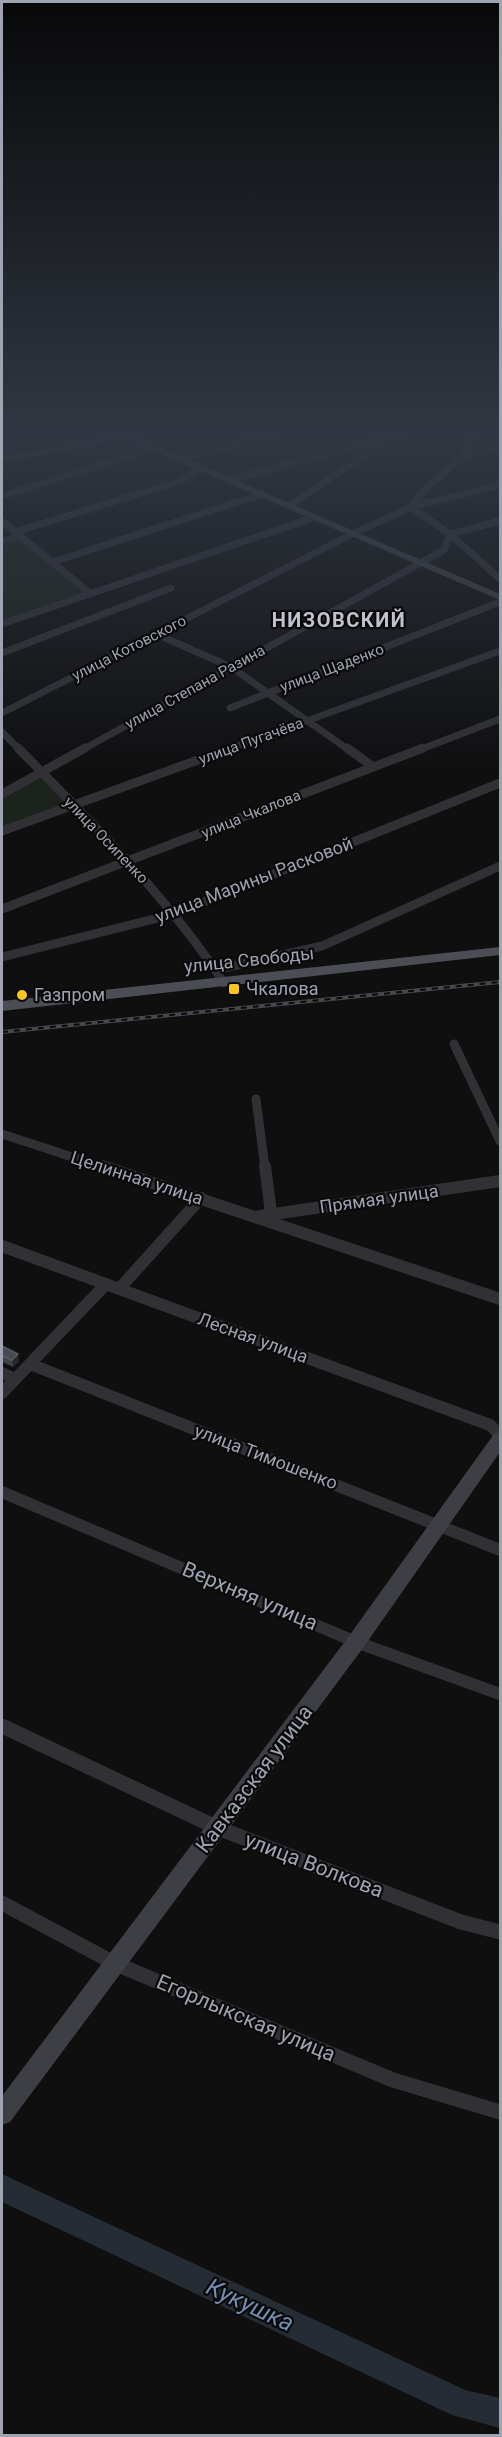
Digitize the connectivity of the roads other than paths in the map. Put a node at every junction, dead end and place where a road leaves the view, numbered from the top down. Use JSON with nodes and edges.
{"nodes":[{"id":1,"x":30,"y":545,"type":"edge"},
{"id":2,"x":106,"y":545,"type":"edge"},
{"id":3,"x":234,"y":545,"type":"edge"},
{"id":4,"x":331,"y":545,"type":"edge"},
{"id":5,"x":378,"y":545,"type":"edge"},
{"id":6,"x":446,"y":545,"type":"edge"},
{"id":7,"x":462,"y":545,"type":"edge"},
{"id":8,"x":52,"y":562,"type":"junction"},
{"id":9,"x":420,"y":562,"type":"junction"},
{"id":10,"x":501,"y":579,"type":"edge"},
{"id":11,"x":171,"y":588,"type":"dead end"},
{"id":12,"x":91,"y":594,"type":"junction"},
{"id":13,"x":501,"y":597,"type":"edge"},
{"id":14,"x":501,"y":602,"type":"edge"},
{"id":15,"x":2,"y":624,"type":"edge"},
{"id":16,"x":156,"y":634,"type":"junction"},
{"id":17,"x":501,"y":651,"type":"edge"},
{"id":18,"x":2,"y":653,"type":"edge"},
{"id":19,"x":231,"y":667,"type":"junction"},
{"id":20,"x":268,"y":693,"type":"junction"},
{"id":21,"x":230,"y":708,"type":"dead end"},
{"id":22,"x":2,"y":713,"type":"edge"},
{"id":23,"x":501,"y":719,"type":"edge"},
{"id":24,"x":308,"y":721,"type":"junction"},
{"id":25,"x":2,"y":732,"type":"edge"},
{"id":26,"x":372,"y":766,"type":"junction"},
{"id":27,"x":41,"y":772,"type":"junction"},
{"id":28,"x":501,"y":783,"type":"edge"},
{"id":29,"x":2,"y":794,"type":"edge"},
{"id":30,"x":73,"y":805,"type":"junction"},
{"id":31,"x":2,"y":831,"type":"edge"},
{"id":32,"x":130,"y":862,"type":"junction"},
{"id":33,"x":501,"y":866,"type":"edge"},
{"id":34,"x":2,"y":909,"type":"edge"},
{"id":35,"x":174,"y":914,"type":"junction"},
{"id":36,"x":501,"y":951,"type":"edge"},
{"id":37,"x":2,"y":957,"type":"edge"},
{"id":38,"x":220,"y":976,"type":"junction"},
{"id":39,"x":2,"y":1006,"type":"edge"},
{"id":40,"x":454,"y":1044,"type":"dead end"},
{"id":41,"x":256,"y":1099,"type":"dead end"},
{"id":42,"x":2,"y":1134,"type":"edge"},
{"id":43,"x":501,"y":1141,"type":"edge"},
{"id":44,"x":501,"y":1181,"type":"edge"},
{"id":45,"x":201,"y":1198,"type":"junction"},
{"id":46,"x":272,"y":1218,"type":"junction"},
{"id":47,"x":2,"y":1246,"type":"edge"},
{"id":48,"x":106,"y":1284,"type":"junction"},
{"id":49,"x":119,"y":1288,"type":"junction"},
{"id":50,"x":501,"y":1299,"type":"edge"},
{"id":51,"x":30,"y":1364,"type":"junction"},
{"id":52,"x":2,"y":1373,"type":"edge"},
{"id":53,"x":15,"y":1379,"type":"junction"},
{"id":54,"x":2,"y":1393,"type":"edge"},
{"id":55,"x":501,"y":1437,"type":"edge"},
{"id":56,"x":2,"y":1492,"type":"edge"},
{"id":57,"x":438,"y":1524,"type":"junction"},
{"id":58,"x":501,"y":1550,"type":"edge"},
{"id":59,"x":356,"y":1642,"type":"junction"},
{"id":60,"x":501,"y":1694,"type":"edge"},
{"id":61,"x":2,"y":1726,"type":"edge"},
{"id":62,"x":218,"y":1828,"type":"junction"},
{"id":63,"x":2,"y":1903,"type":"edge"},
{"id":64,"x":501,"y":1932,"type":"edge"},
{"id":65,"x":116,"y":1964,"type":"junction"},
{"id":66,"x":501,"y":2112,"type":"edge"},
{"id":67,"x":2,"y":2114,"type":"edge"}],
"edges":[{"from":1,"to":8,"type":"street"},
{"from":2,"to":8,"type":"street"},
{"from":3,"to":12,"type":"street"},
{"from":4,"to":16,"type":"street","name":"улица Котовского"},
{"from":5,"to":9,"type":"main road"},
{"from":6,"to":9,"type":"street","name":"улица Степана Разина"},
{"from":7,"to":10,"type":"street"},
{"from":8,"to":12,"type":"street"},
{"from":9,"to":13,"type":"main road"},
{"from":9,"to":19,"type":"street","name":"улица Степана Разина"},
{"from":11,"to":18,"type":"street"},
{"from":12,"to":15,"type":"street"},
{"from":14,"to":20,"type":"street","name":"улица Щаденко"},
{"from":16,"to":19,"type":"street"},
{"from":16,"to":22,"type":"street","name":"улица Котовского"},
{"from":17,"to":24,"type":"street","name":"улица Пугачёва"},
{"from":19,"to":20,"type":"street"},
{"from":19,"to":27,"type":"street","name":"улица Степана Разина"},
{"from":20,"to":21,"type":"street","name":"улица Щаденко"},
{"from":20,"to":24,"type":"street"},
{"from":23,"to":26,"type":"street","name":"улица Чкалова"},
{"from":24,"to":26,"type":"street"},
{"from":24,"to":30,"type":"street","name":"улица Пугачёва"},
{"from":25,"to":27,"type":"street","name":"улица Осипенко"},
{"from":26,"to":32,"type":"street","name":"улица Чкалова"},
{"from":27,"to":29,"type":"street","name":"улица Степана Разина"},
{"from":27,"to":30,"type":"street","name":"улица Осипенко"},
{"from":28,"to":35,"type":"street","name":"улица Марины Расковой"},
{"from":30,"to":31,"type":"street","name":"улица Пугачёва"},
{"from":30,"to":32,"type":"street","name":"улица Осипенко"},
{"from":32,"to":34,"type":"street","name":"улица Чкалова"},
{"from":32,"to":35,"type":"street","name":"улица Осипенко"},
{"from":33,"to":38,"type":"street"},
{"from":35,"to":37,"type":"street","name":"улица Марины Расковой"},
{"from":35,"to":38,"type":"street","name":"улица Осипенко"},
{"from":36,"to":38,"type":"main road","name":"улица Свободы"},
{"from":38,"to":39,"type":"main road","name":"улица Свободы"},
{"from":40,"to":43,"type":"street"},
{"from":41,"to":46,"type":"street"},
{"from":42,"to":45,"type":"street","name":"Целинная улица"},
{"from":44,"to":46,"type":"street","name":"Прямая улица"},
{"from":45,"to":46,"type":"street","name":"Целинная улица"},
{"from":45,"to":49,"type":"street"},
{"from":46,"to":50,"type":"street","name":"Целинная улица"},
{"from":47,"to":48,"type":"street","name":"Лесная улица"},
{"from":48,"to":49,"type":"street","name":"Лесная улица"},
{"from":48,"to":51,"type":"street"},
{"from":49,"to":55,"type":"street","name":"Лесная улица"},
{"from":51,"to":53,"type":"street"},
{"from":51,"to":57,"type":"street","name":"улица Тимошенко"},
{"from":52,"to":53,"type":"street"},
{"from":53,"to":54,"type":"street"},
{"from":55,"to":57,"type":"main road","name":"Кавказская улица"},
{"from":56,"to":59,"type":"street","name":"Верхняя улица"},
{"from":57,"to":58,"type":"street","name":"улица Тимошенко"},
{"from":57,"to":59,"type":"main road","name":"Кавказская улица"},
{"from":59,"to":60,"type":"street","name":"Верхняя улица"},
{"from":59,"to":62,"type":"main road","name":"Кавказская улица"},
{"from":61,"to":62,"type":"street","name":"улица Волкова"},
{"from":62,"to":64,"type":"street","name":"улица Волкова"},
{"from":62,"to":65,"type":"main road","name":"Кавказская улица"},
{"from":63,"to":65,"type":"street","name":"Егорлыкская улица"},
{"from":65,"to":66,"type":"street","name":"Егорлыкская улица"},
{"from":65,"to":67,"type":"main road","name":"Кавказская улица"}]}
